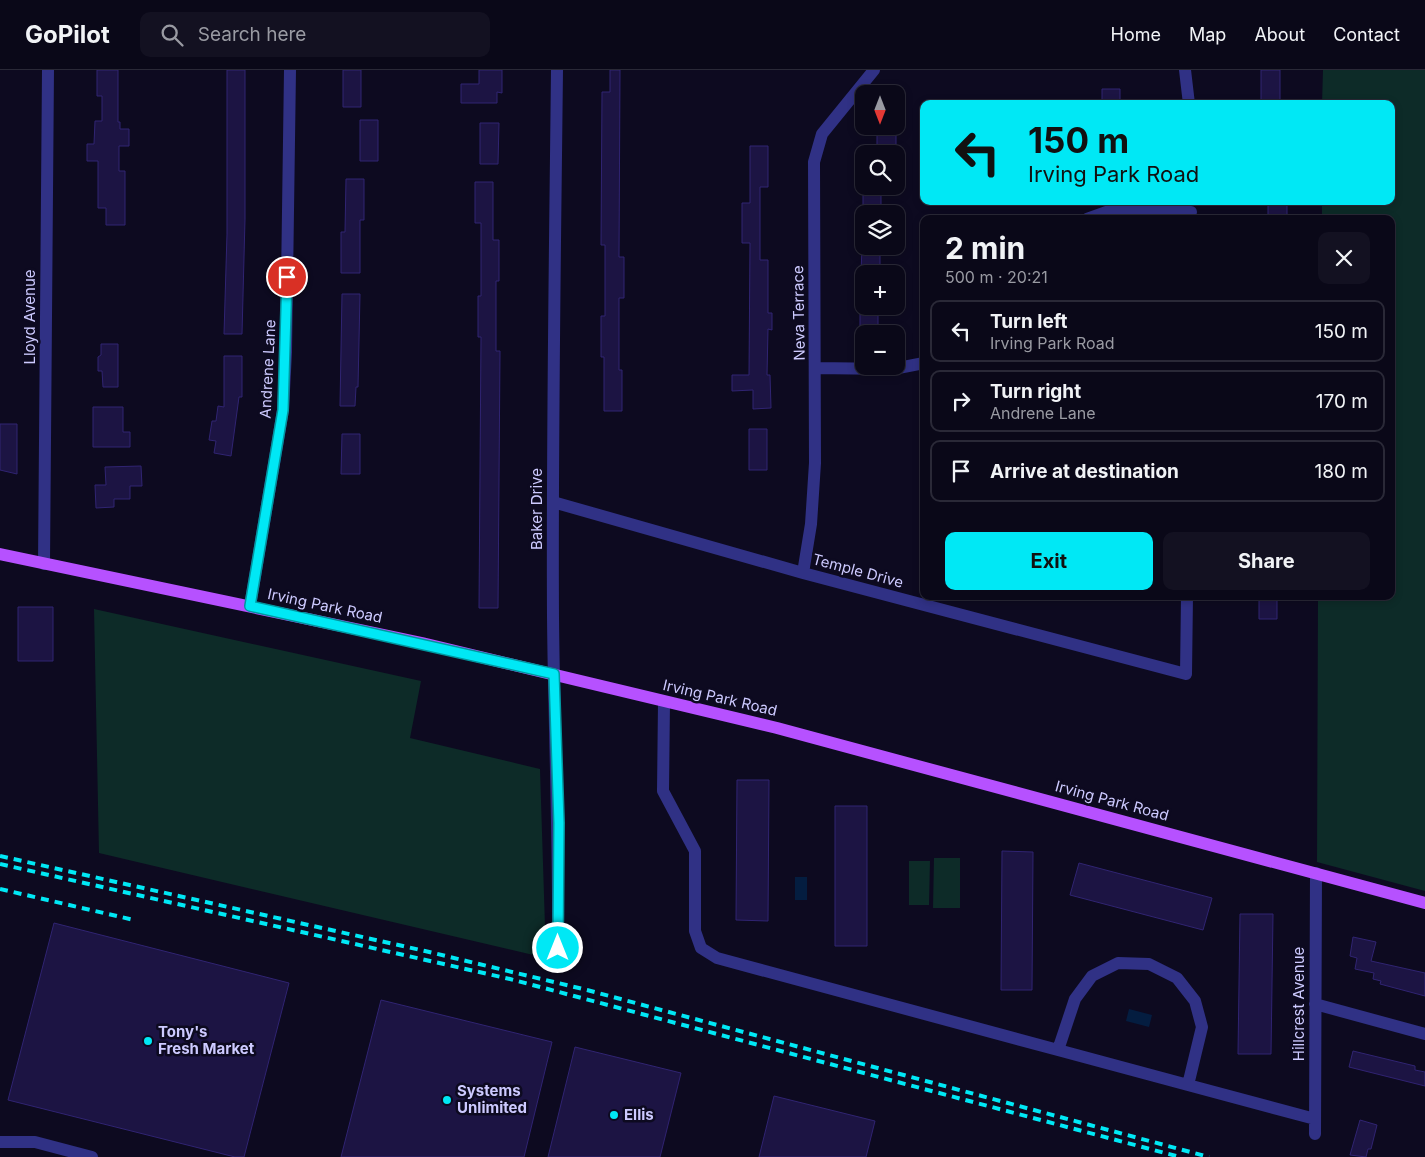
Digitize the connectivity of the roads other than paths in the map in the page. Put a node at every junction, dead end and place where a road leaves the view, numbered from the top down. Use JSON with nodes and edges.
{"nodes":[{"id":1,"x":48,"y":70,"type":"edge"},
{"id":2,"x":290,"y":70,"type":"edge"},
{"id":3,"x":557,"y":70,"type":"edge"},
{"id":4,"x":874,"y":70,"type":"edge"},
{"id":5,"x":1185,"y":70,"type":"edge"},
{"id":6,"x":1189,"y":100,"type":"edge"},
{"id":7,"x":1192,"y":211,"type":"edge"},
{"id":8,"x":1098,"y":215,"type":"edge"},
{"id":9,"x":920,"y":364,"type":"edge"},
{"id":10,"x":815,"y":368,"type":"junction"},
{"id":11,"x":553,"y":502,"type":"junction"},
{"id":12,"x":0,"y":554,"type":"edge"},
{"id":13,"x":44,"y":564,"type":"junction"},
{"id":14,"x":803,"y":574,"type":"junction"},
{"id":15,"x":1187,"y":600,"type":"edge"},
{"id":16,"x":250,"y":606,"type":"junction"},
{"id":17,"x":554,"y":674,"type":"junction"},
{"id":18,"x":664,"y":702,"type":"junction"},
{"id":19,"x":1316,"y":873,"type":"junction"},
{"id":20,"x":1425,"y":903,"type":"edge"},
{"id":21,"x":558,"y":948,"type":"dead end"},
{"id":22,"x":1315,"y":1004,"type":"junction"},
{"id":23,"x":1425,"y":1034,"type":"edge"},
{"id":24,"x":1058,"y":1050,"type":"junction"},
{"id":25,"x":1188,"y":1085,"type":"junction"},
{"id":26,"x":1315,"y":1119,"type":"junction"},
{"id":27,"x":1315,"y":1134,"type":"dead end"},
{"id":28,"x":0,"y":1142,"type":"edge"},
{"id":29,"x":92,"y":1157,"type":"edge"}],
"edges":[{"from":1,"to":13,"type":"street","name":"Lloyd Avenue"},
{"from":2,"to":16,"type":"street","name":"Andrene Lane"},
{"from":3,"to":11,"type":"street","name":"Baker Drive"},
{"from":4,"to":10,"type":"street","name":"Neva Terrace"},
{"from":5,"to":6,"type":"street"},
{"from":7,"to":8,"type":"street"},
{"from":9,"to":10,"type":"street"},
{"from":10,"to":14,"type":"street","name":"Neva Terrace"},
{"from":11,"to":14,"type":"street","name":"Temple Drive"},
{"from":11,"to":17,"type":"street","name":"Baker Drive"},
{"from":12,"to":13,"type":"main road","name":"Irving Park Road"},
{"from":13,"to":16,"type":"main road","name":"Irving Park Road"},
{"from":14,"to":15,"type":"street","name":"Temple Drive"},
{"from":16,"to":17,"type":"main road","name":"Irving Park Road"},
{"from":17,"to":18,"type":"main road","name":"Irving Park Road"},
{"from":17,"to":21,"type":"street","name":"Baker Drive"},
{"from":18,"to":19,"type":"main road","name":"Irving Park Road"},
{"from":18,"to":24,"type":"street"},
{"from":19,"to":20,"type":"main road","name":"Irving Park Road"},
{"from":19,"to":22,"type":"street","name":"Hillcrest Avenue"},
{"from":22,"to":23,"type":"street"},
{"from":22,"to":26,"type":"street","name":"Hillcrest Avenue"},
{"from":24,"to":25,"type":"street"},
{"from":24,"to":25,"type":"street"},
{"from":25,"to":26,"type":"street"},
{"from":26,"to":27,"type":"street","name":"Hillcrest Avenue"},
{"from":28,"to":29,"type":"street"}]}
